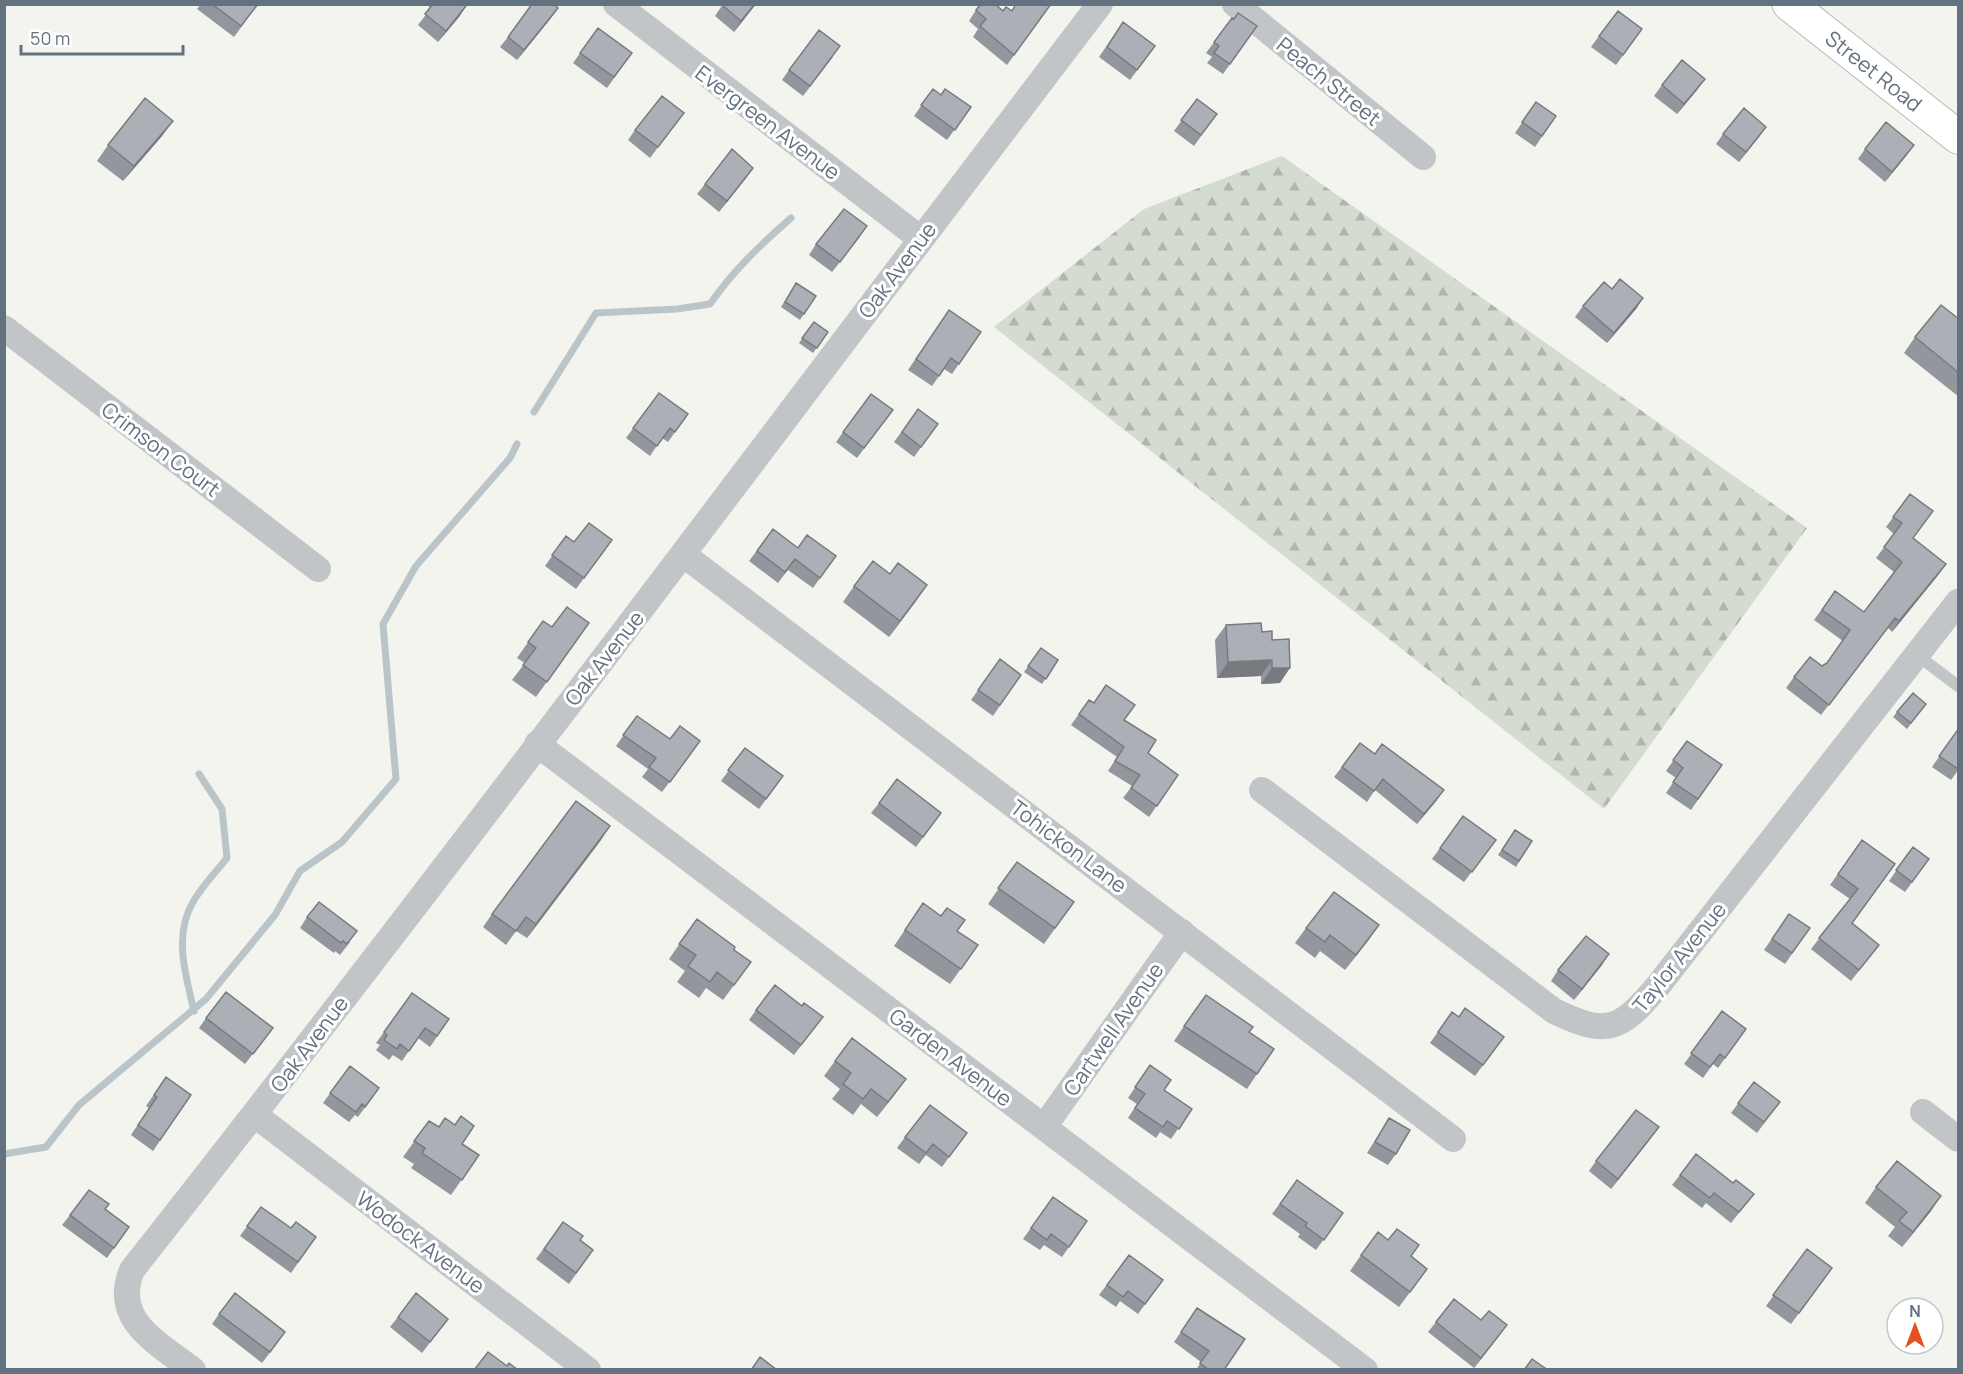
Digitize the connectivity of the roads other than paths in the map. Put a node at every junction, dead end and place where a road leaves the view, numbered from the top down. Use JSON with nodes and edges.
{"nodes":[{"id":1,"x":616,"y":4,"type":"edge"},
{"id":2,"x":1100,"y":4,"type":"edge"},
{"id":3,"x":1234,"y":4,"type":"edge"},
{"id":4,"x":1789,"y":4,"type":"edge"},
{"id":5,"x":1959,"y":137,"type":"edge"},
{"id":6,"x":1423,"y":157,"type":"dead end"},
{"id":7,"x":921,"y":239,"type":"junction"},
{"id":8,"x":4,"y":328,"type":"edge"},
{"id":9,"x":684,"y":555,"type":"junction"},
{"id":10,"x":318,"y":569,"type":"dead end"},
{"id":11,"x":1959,"y":602,"type":"edge"},
{"id":12,"x":1917,"y":655,"type":"junction"},
{"id":13,"x":1959,"y":686,"type":"edge"},
{"id":14,"x":537,"y":744,"type":"junction"},
{"id":15,"x":1263,"y":790,"type":"dead end"},
{"id":16,"x":1182,"y":932,"type":"junction"},
{"id":17,"x":1923,"y":1112,"type":"dead end"},
{"id":18,"x":255,"y":1115,"type":"junction"},
{"id":19,"x":1044,"y":1127,"type":"junction"},
{"id":20,"x":1453,"y":1139,"type":"dead end"},
{"id":21,"x":1959,"y":1139,"type":"edge"},
{"id":22,"x":193,"y":1370,"type":"edge"},
{"id":23,"x":588,"y":1370,"type":"edge"},
{"id":24,"x":1365,"y":1370,"type":"edge"}],
"edges":[{"from":1,"to":7,"type":"street","name":"Evergreen Avenue"},
{"from":2,"to":7,"type":"street","name":"Oak Avenue"},
{"from":3,"to":6,"type":"street","name":"Peach Street"},
{"from":4,"to":5,"type":"main road","name":"Street Road"},
{"from":7,"to":9,"type":"street","name":"Oak Avenue"},
{"from":8,"to":10,"type":"street","name":"Crimson Court"},
{"from":9,"to":14,"type":"street","name":"Oak Avenue"},
{"from":9,"to":16,"type":"street","name":"Tohickon Lane"},
{"from":11,"to":12,"type":"street","name":"Taylor Avenue"},
{"from":12,"to":13,"type":"lane"},
{"from":12,"to":15,"type":"street","name":"Taylor Avenue"},
{"from":14,"to":18,"type":"street","name":"Oak Avenue"},
{"from":14,"to":19,"type":"street","name":"Garden Avenue"},
{"from":16,"to":19,"type":"street","name":"Cartwell Avenue"},
{"from":16,"to":20,"type":"street","name":"Tohickon Lane"},
{"from":17,"to":21,"type":"street"},
{"from":18,"to":22,"type":"street","name":"Oak Avenue"},
{"from":18,"to":23,"type":"street","name":"Wodock Avenue"},
{"from":19,"to":24,"type":"street","name":"Garden Avenue"}]}
